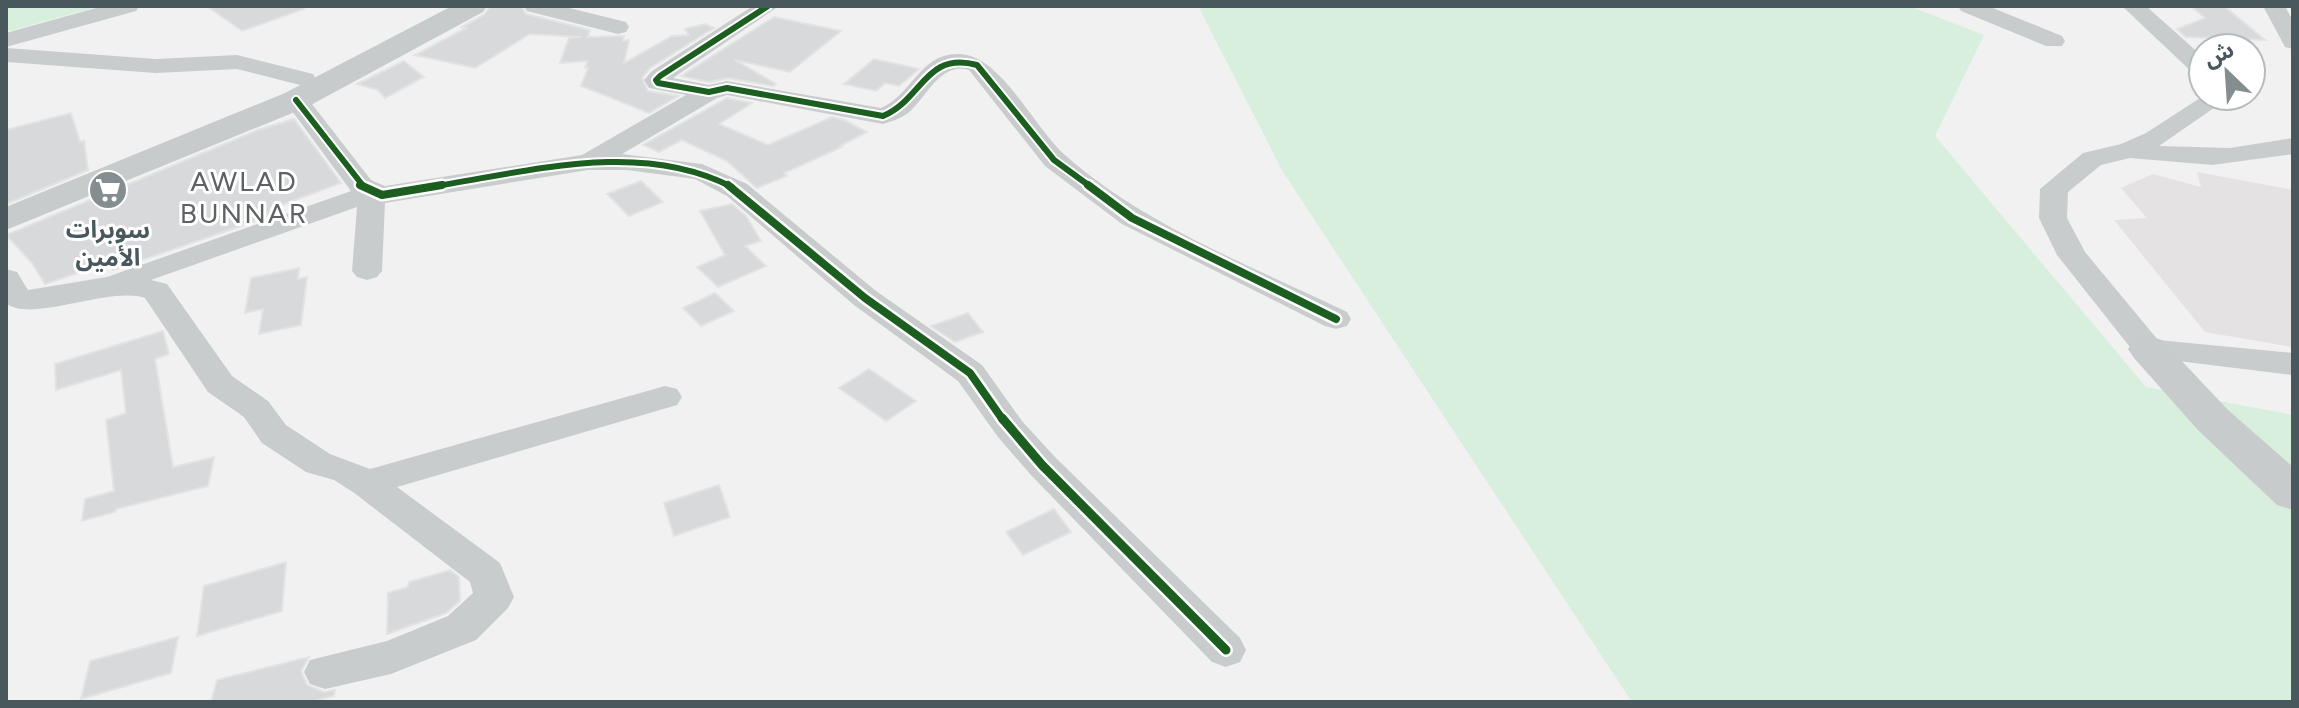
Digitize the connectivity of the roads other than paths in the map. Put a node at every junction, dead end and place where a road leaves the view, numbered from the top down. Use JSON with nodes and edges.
{"nodes":[{"id":1,"x":128,"y":6,"type":"edge"},
{"id":2,"x":449,"y":6,"type":"edge"},
{"id":3,"x":473,"y":6,"type":"edge"},
{"id":4,"x":535,"y":6,"type":"edge"},
{"id":5,"x":768,"y":6,"type":"edge"},
{"id":6,"x":1969,"y":6,"type":"edge"},
{"id":7,"x":2133,"y":6,"type":"edge"},
{"id":8,"x":2274,"y":6,"type":"edge"},
{"id":9,"x":618,"y":27,"type":"dead end"},
{"id":10,"x":6,"y":40,"type":"edge"},
{"id":11,"x":2054,"y":41,"type":"dead end"},
{"id":12,"x":2293,"y":42,"type":"edge"},
{"id":13,"x":6,"y":55,"type":"edge"},
{"id":14,"x":2187,"y":55,"type":"edge"},
{"id":15,"x":300,"y":90,"type":"junction"},
{"id":16,"x":709,"y":92,"type":"junction"},
{"id":17,"x":2195,"y":112,"type":"edge"},
{"id":18,"x":2293,"y":146,"type":"edge"},
{"id":19,"x":2130,"y":150,"type":"junction"},
{"id":20,"x":588,"y":162,"type":"junction"},
{"id":21,"x":372,"y":193,"type":"junction"},
{"id":22,"x":6,"y":202,"type":"edge"},
{"id":23,"x":6,"y":219,"type":"edge"},
{"id":24,"x":367,"y":271,"type":"dead end"},
{"id":25,"x":6,"y":278,"type":"edge"},
{"id":26,"x":109,"y":285,"type":"junction"},
{"id":27,"x":1336,"y":319,"type":"dead end"},
{"id":28,"x":2148,"y":349,"type":"junction"},
{"id":29,"x":2293,"y":364,"type":"edge"},
{"id":30,"x":665,"y":397,"type":"dead end"},
{"id":31,"x":366,"y":483,"type":"junction"},
{"id":32,"x":2293,"y":493,"type":"edge"},
{"id":33,"x":1226,"y":650,"type":"dead end"},
{"id":34,"x":325,"y":672,"type":"dead end"}],
"edges":[{"from":1,"to":10,"type":"street"},
{"from":2,"to":15,"type":"main road"},
{"from":3,"to":15,"type":"main road"},
{"from":4,"to":9,"type":"street"},
{"from":5,"to":16,"type":"street"},
{"from":6,"to":11,"type":"street"},
{"from":7,"to":14,"type":"street"},
{"from":8,"to":12,"type":"street"},
{"from":13,"to":15,"type":"street"},
{"from":15,"to":21,"type":"street"},
{"from":15,"to":22,"type":"main road"},
{"from":15,"to":23,"type":"main road"},
{"from":16,"to":20,"type":"street"},
{"from":16,"to":27,"type":"street"},
{"from":17,"to":19,"type":"street"},
{"from":18,"to":19,"type":"street"},
{"from":19,"to":28,"type":"street"},
{"from":20,"to":21,"type":"street"},
{"from":20,"to":33,"type":"street"},
{"from":21,"to":24,"type":"street"},
{"from":21,"to":26,"type":"street"},
{"from":25,"to":26,"type":"street"},
{"from":26,"to":31,"type":"street"},
{"from":28,"to":29,"type":"street"},
{"from":28,"to":32,"type":"main road"},
{"from":30,"to":31,"type":"street"},
{"from":31,"to":34,"type":"street"}]}
